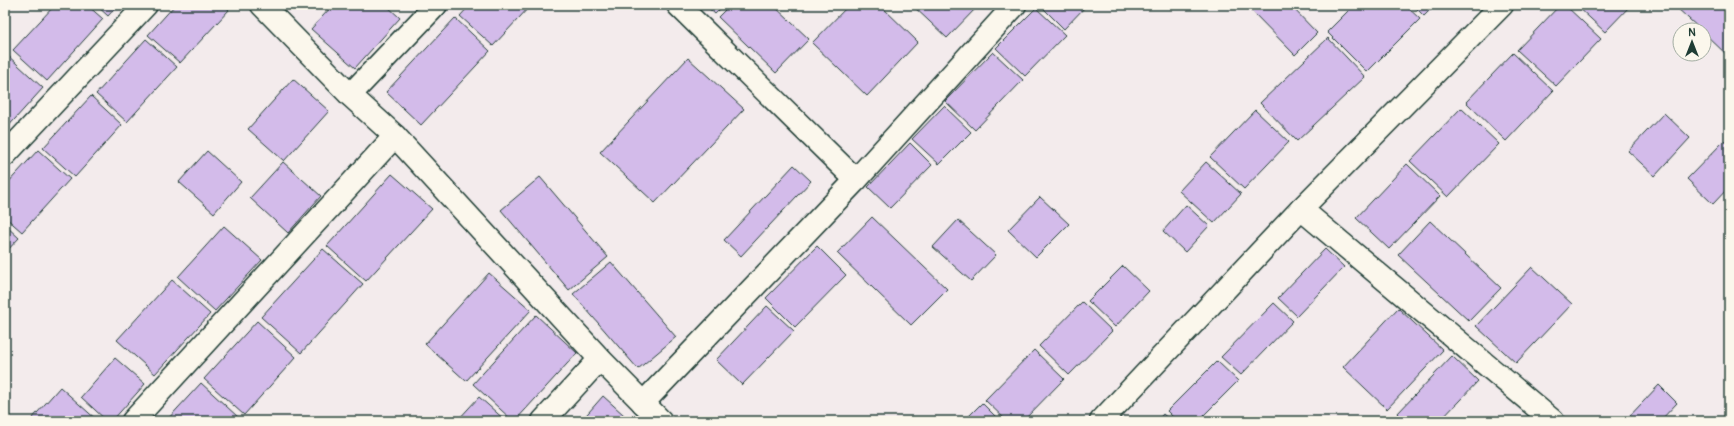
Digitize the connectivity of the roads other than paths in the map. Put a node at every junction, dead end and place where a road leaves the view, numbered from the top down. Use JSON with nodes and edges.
{"nodes":[{"id":1,"x":146,"y":5,"type":"edge"},
{"id":2,"x":262,"y":5,"type":"edge"},
{"id":3,"x":436,"y":5,"type":"edge"},
{"id":4,"x":678,"y":5,"type":"edge"},
{"id":5,"x":1015,"y":5,"type":"edge"},
{"id":6,"x":1502,"y":5,"type":"edge"},
{"id":7,"x":350,"y":95,"type":"junction"},
{"id":8,"x":395,"y":136,"type":"junction"},
{"id":9,"x":5,"y":155,"type":"edge"},
{"id":10,"x":856,"y":180,"type":"junction"},
{"id":11,"x":1300,"y":209,"type":"junction"},
{"id":12,"x":600,"y":359,"type":"junction"},
{"id":13,"x":643,"y":403,"type":"junction"},
{"id":14,"x":133,"y":421,"type":"edge"},
{"id":15,"x":543,"y":421,"type":"edge"},
{"id":16,"x":661,"y":421,"type":"edge"},
{"id":17,"x":1101,"y":421,"type":"edge"},
{"id":18,"x":1553,"y":421,"type":"edge"}],
"edges":[{"from":1,"to":9,"type":"street"},
{"from":2,"to":7,"type":"street"},
{"from":3,"to":7,"type":"street"},
{"from":4,"to":10,"type":"street"},
{"from":5,"to":10,"type":"street"},
{"from":6,"to":11,"type":"street"},
{"from":7,"to":8,"type":"street"},
{"from":8,"to":12,"type":"street"},
{"from":8,"to":14,"type":"street"},
{"from":10,"to":13,"type":"street"},
{"from":11,"to":17,"type":"street"},
{"from":11,"to":18,"type":"street"},
{"from":12,"to":13,"type":"street"},
{"from":12,"to":15,"type":"street"},
{"from":13,"to":16,"type":"street"}]}
